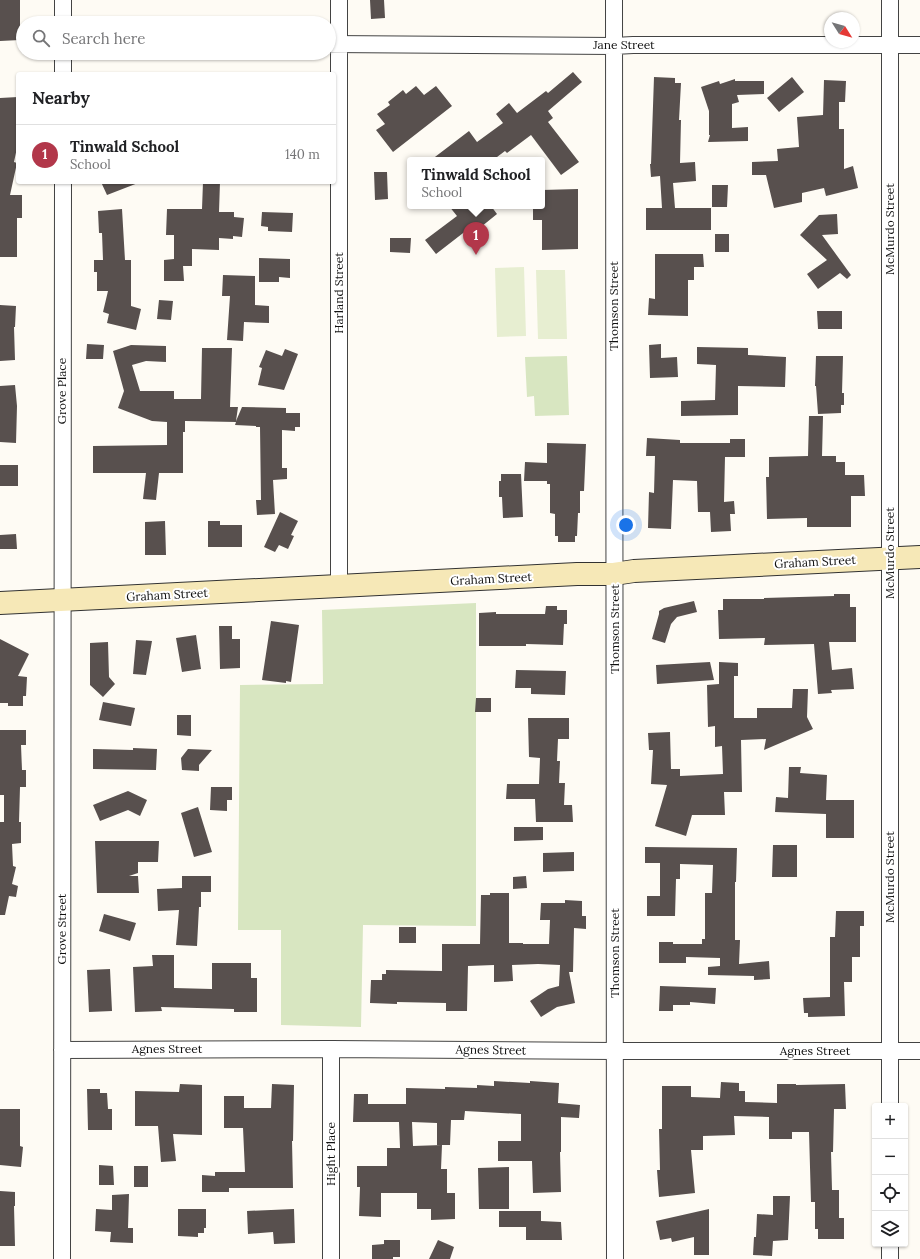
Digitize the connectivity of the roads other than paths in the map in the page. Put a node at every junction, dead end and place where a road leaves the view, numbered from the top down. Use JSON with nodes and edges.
{"nodes":[{"id":1,"x":63,"y":0,"type":"edge"},
{"id":2,"x":338,"y":0,"type":"edge"},
{"id":3,"x":614,"y":0,"type":"edge"},
{"id":4,"x":890,"y":0,"type":"edge"},
{"id":5,"x":63,"y":16,"type":"edge"},
{"id":6,"x":336,"y":22,"type":"edge"},
{"id":7,"x":336,"y":44,"type":"edge"},
{"id":8,"x":890,"y":44,"type":"junction"},
{"id":9,"x":920,"y":44,"type":"edge"},
{"id":10,"x":614,"y":46,"type":"junction"},
{"id":11,"x":63,"y":60,"type":"edge"},
{"id":12,"x":334,"y":60,"type":"edge"},
{"id":13,"x":63,"y":72,"type":"edge"},
{"id":14,"x":334,"y":72,"type":"edge"},
{"id":15,"x":62,"y":184,"type":"edge"},
{"id":16,"x":335,"y":184,"type":"edge"},
{"id":17,"x":920,"y":557,"type":"edge"},
{"id":18,"x":890,"y":559,"type":"junction"},
{"id":19,"x":614,"y":574,"type":"junction"},
{"id":20,"x":339,"y":586,"type":"junction"},
{"id":21,"x":62,"y":600,"type":"junction"},
{"id":22,"x":0,"y":603,"type":"edge"},
{"id":23,"x":331,"y":1049,"type":"junction"},
{"id":24,"x":62,"y":1050,"type":"junction"},
{"id":25,"x":614,"y":1051,"type":"junction"},
{"id":26,"x":890,"y":1051,"type":"junction"},
{"id":27,"x":920,"y":1051,"type":"edge"},
{"id":28,"x":890,"y":1103,"type":"edge"},
{"id":29,"x":890,"y":1247,"type":"edge"},
{"id":30,"x":62,"y":1259,"type":"edge"},
{"id":31,"x":331,"y":1259,"type":"edge"},
{"id":32,"x":615,"y":1259,"type":"edge"},
{"id":33,"x":890,"y":1259,"type":"edge"}],
"edges":[{"from":1,"to":5,"type":"street"},
{"from":2,"to":6,"type":"street","name":"Harland Street"},
{"from":3,"to":10,"type":"street","name":"Thomson Street"},
{"from":4,"to":8,"type":"street","name":"McMurdo Street"},
{"from":7,"to":10,"type":"street","name":"Jane Street"},
{"from":8,"to":9,"type":"street","name":"Jane Street"},
{"from":8,"to":10,"type":"street","name":"Jane Street"},
{"from":8,"to":18,"type":"street","name":"McMurdo Street"},
{"from":10,"to":19,"type":"street","name":"Thomson Street"},
{"from":11,"to":13,"type":"street"},
{"from":12,"to":14,"type":"street","name":"Harland Street"},
{"from":15,"to":21,"type":"street","name":"Grove Place"},
{"from":16,"to":20,"type":"street","name":"Harland Street"},
{"from":17,"to":18,"type":"street","name":"Graham Street"},
{"from":18,"to":19,"type":"street","name":"Graham Street"},
{"from":18,"to":26,"type":"street","name":"McMurdo Street"},
{"from":19,"to":20,"type":"street","name":"Graham Street"},
{"from":19,"to":25,"type":"street","name":"Thomson Street"},
{"from":20,"to":21,"type":"street","name":"Graham Street"},
{"from":21,"to":22,"type":"street","name":"Graham Street"},
{"from":21,"to":24,"type":"street","name":"Grove Street"},
{"from":23,"to":24,"type":"street","name":"Agnes Street"},
{"from":23,"to":25,"type":"street","name":"Agnes Street"},
{"from":23,"to":31,"type":"street","name":"Hight Place"},
{"from":24,"to":30,"type":"street","name":"Grove Street"},
{"from":25,"to":26,"type":"street","name":"Agnes Street"},
{"from":25,"to":32,"type":"street","name":"Thomson Street"},
{"from":26,"to":27,"type":"street","name":"Agnes Street"},
{"from":26,"to":28,"type":"street","name":"McMurdo Street"},
{"from":29,"to":33,"type":"street"}]}
